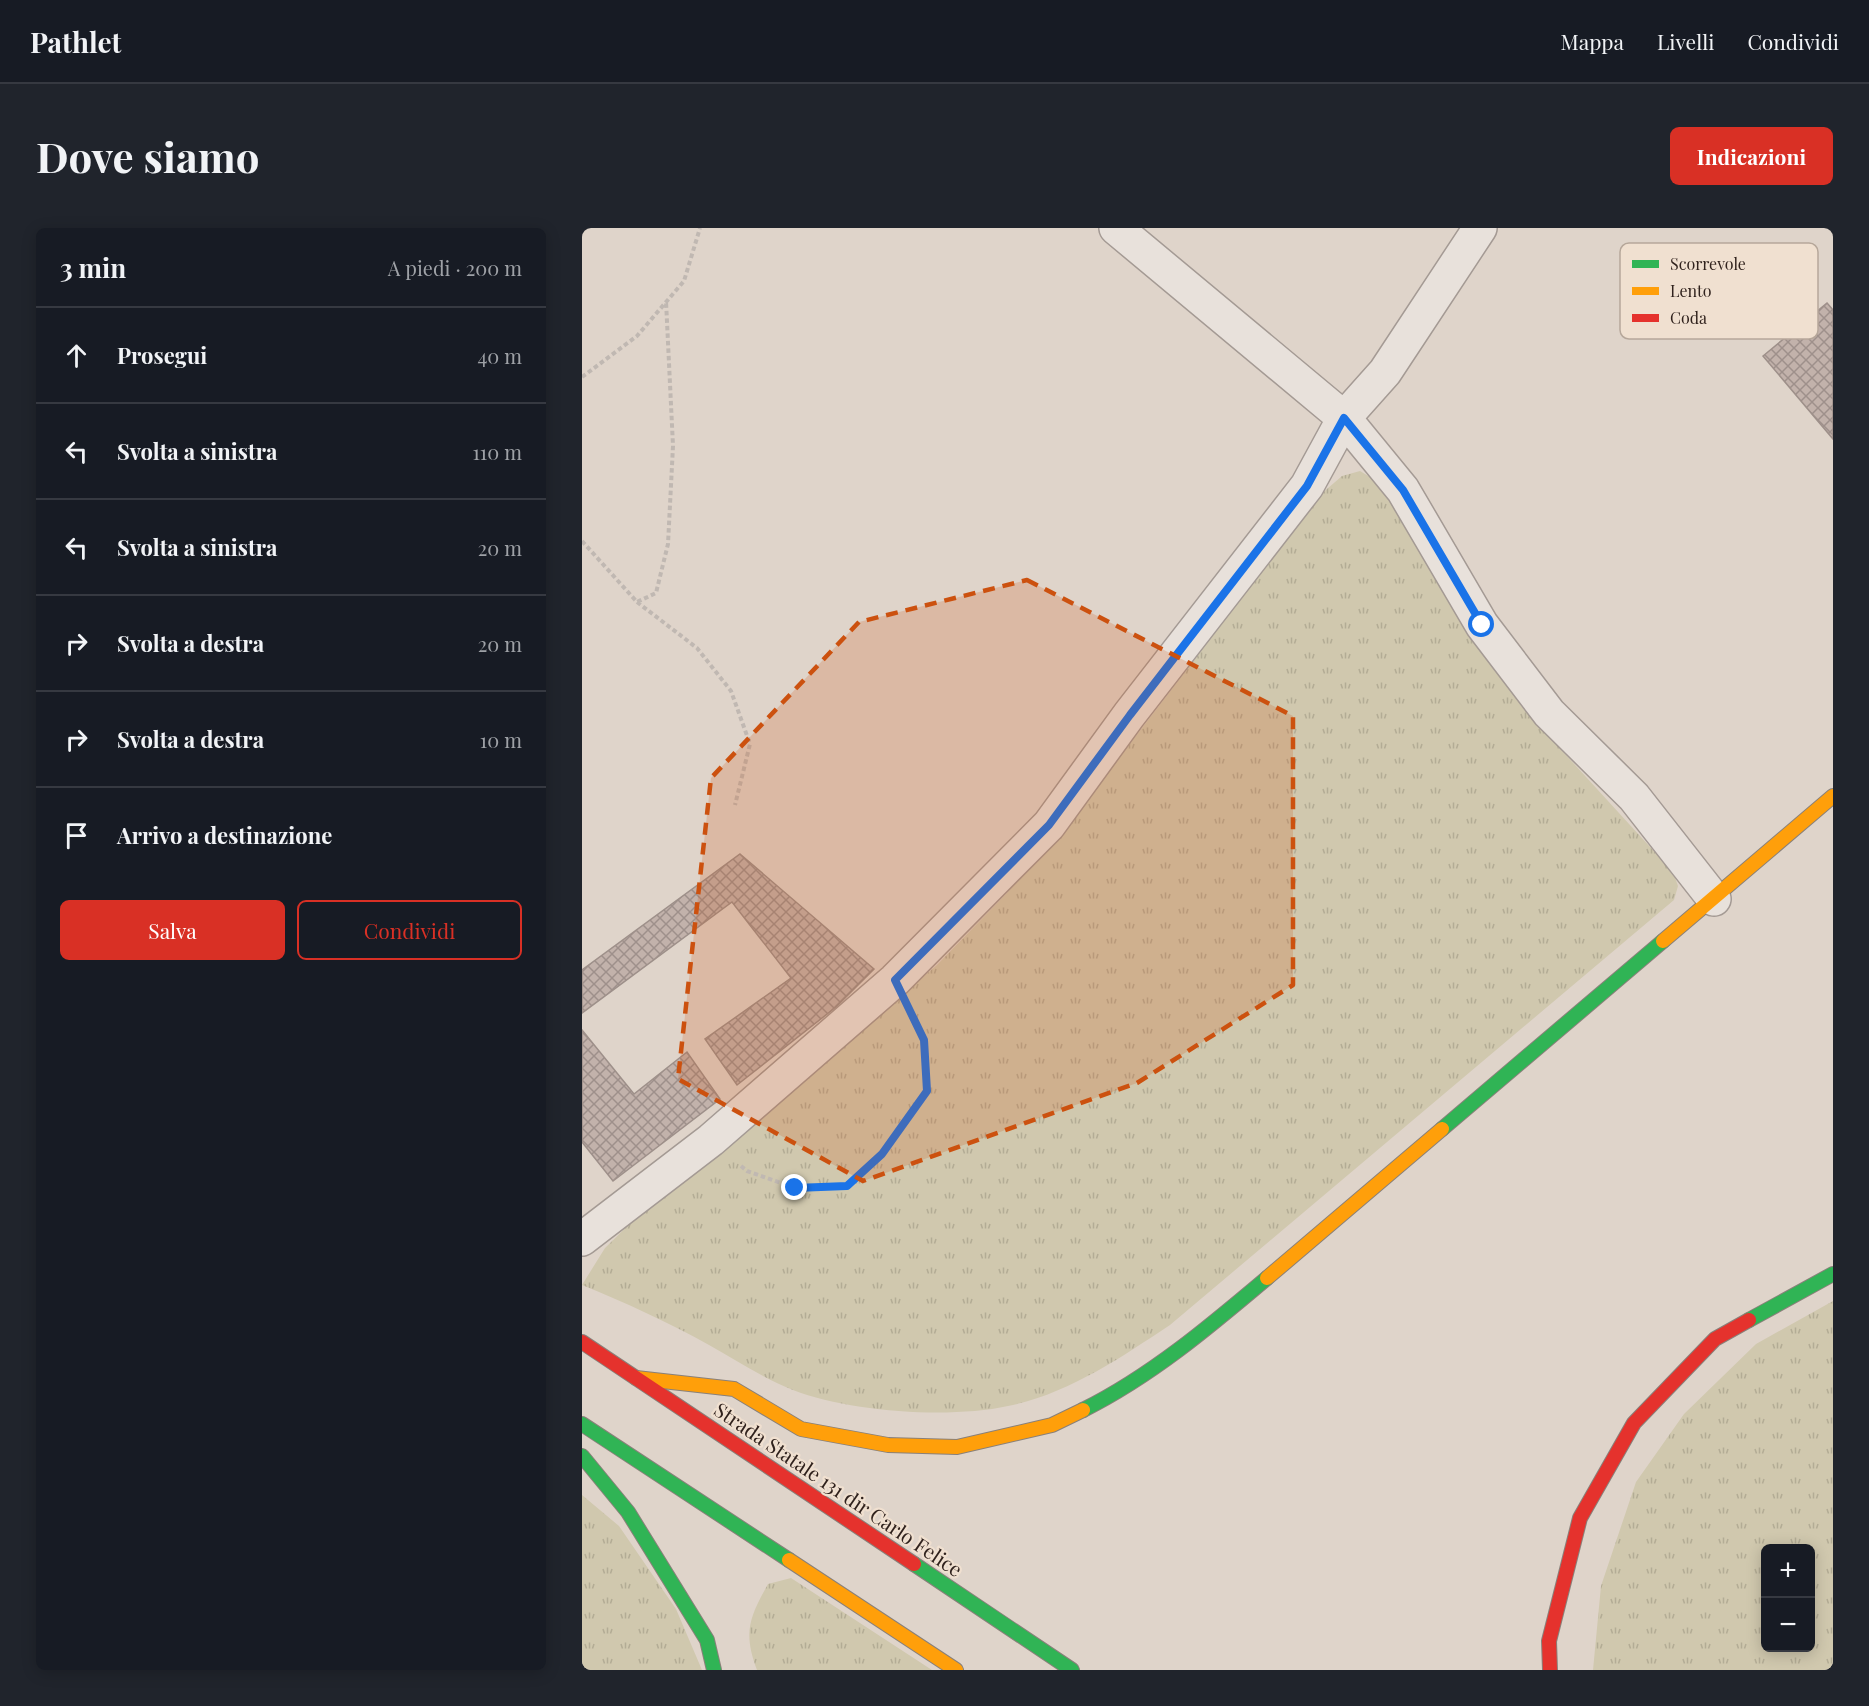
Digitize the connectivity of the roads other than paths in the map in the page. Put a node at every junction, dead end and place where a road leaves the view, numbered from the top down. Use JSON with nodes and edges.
{"nodes":[{"id":1,"x":1116,"y":228,"type":"edge"},
{"id":2,"x":1480,"y":228,"type":"edge"},
{"id":3,"x":1344,"y":418,"type":"junction"},
{"id":4,"x":1833,"y":796,"type":"edge"},
{"id":5,"x":1714,"y":899,"type":"junction"},
{"id":6,"x":582,"y":1239,"type":"edge"},
{"id":7,"x":1833,"y":1274,"type":"edge"},
{"id":8,"x":582,"y":1342,"type":"edge"},
{"id":9,"x":636,"y":1378,"type":"junction"},
{"id":10,"x":582,"y":1424,"type":"edge"},
{"id":11,"x":582,"y":1456,"type":"edge"},
{"id":12,"x":714,"y":1670,"type":"edge"},
{"id":13,"x":956,"y":1670,"type":"edge"},
{"id":14,"x":1071,"y":1670,"type":"edge"},
{"id":15,"x":1550,"y":1670,"type":"edge"}],
"edges":[{"from":1,"to":3,"type":"street"},
{"from":2,"to":3,"type":"street"},
{"from":3,"to":5,"type":"street"},
{"from":3,"to":6,"type":"street"},
{"from":4,"to":5,"type":"highway"},
{"from":5,"to":9,"type":"highway"},
{"from":7,"to":15,"type":"highway"},
{"from":8,"to":9,"type":"highway","name":"Strada Statale 131 dir Carlo Felice"},
{"from":9,"to":14,"type":"highway","name":"Strada Statale 131 dir Carlo Felice"},
{"from":10,"to":13,"type":"highway"},
{"from":11,"to":12,"type":"highway"}]}
